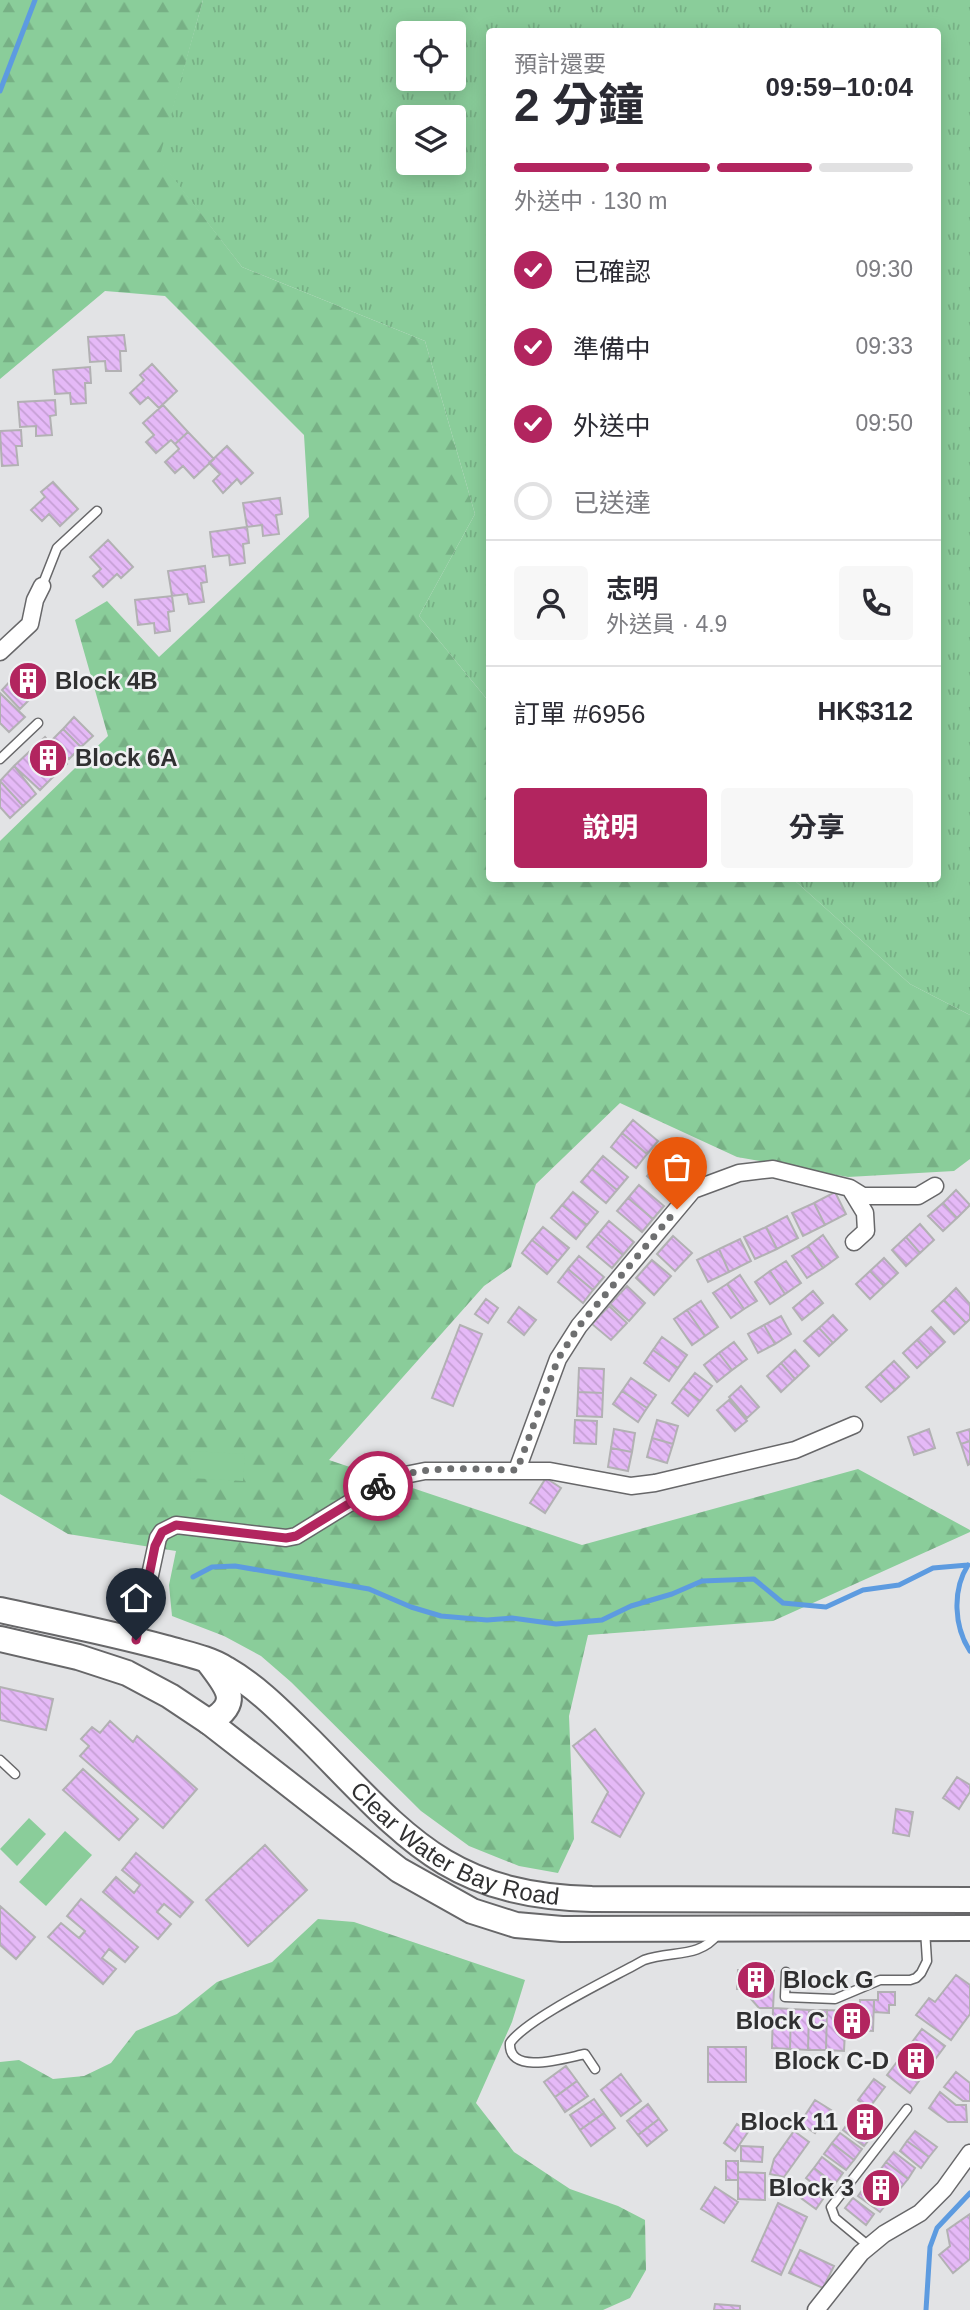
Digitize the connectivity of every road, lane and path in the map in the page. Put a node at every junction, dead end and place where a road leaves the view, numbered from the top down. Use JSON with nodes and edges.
{"nodes":[{"id":1,"x":97,"y":511,"type":"dead end"},
{"id":2,"x":42,"y":586,"type":"joint"},
{"id":3,"x":0,"y":652,"type":"edge"},
{"id":4,"x":38,"y":723,"type":"dead end"},
{"id":5,"x":0,"y":759,"type":"edge"},
{"id":6,"x":935,"y":1186,"type":"dead end"},
{"id":7,"x":850,"y":1188,"type":"junction"},
{"id":8,"x":854,"y":1242,"type":"dead end"},
{"id":9,"x":855,"y":1425,"type":"dead end"},
{"id":10,"x":517,"y":1470,"type":"junction"},
{"id":11,"x":0,"y":1610,"type":"edge"},
{"id":12,"x":0,"y":1639,"type":"edge"},
{"id":13,"x":136,"y":1640,"type":"junction"},
{"id":14,"x":207,"y":1661,"type":"junction"},
{"id":15,"x":209,"y":1722,"type":"junction"},
{"id":16,"x":0,"y":1760,"type":"edge"},
{"id":17,"x":15,"y":1774,"type":"dead end"},
{"id":18,"x":970,"y":1900,"type":"edge"},
{"id":19,"x":925,"y":1927,"type":"junction"},
{"id":20,"x":970,"y":1928,"type":"edge"},
{"id":21,"x":721,"y":1930,"type":"junction"},
{"id":22,"x":786,"y":1972,"type":"dead end"},
{"id":23,"x":595,"y":2069,"type":"dead end"},
{"id":24,"x":907,"y":2109,"type":"dead end"},
{"id":25,"x":968,"y":2160,"type":"edge"},
{"id":26,"x":870,"y":2247,"type":"junction"},
{"id":27,"x":816,"y":2310,"type":"edge"}],
"edges":[{"from":1,"to":2,"type":"lane"},
{"from":2,"to":3,"type":"street"},
{"from":4,"to":5,"type":"lane"},
{"from":6,"to":7,"type":"street"},
{"from":7,"to":8,"type":"street"},
{"from":7,"to":10,"type":"street"},
{"from":9,"to":10,"type":"street"},
{"from":10,"to":13,"type":"street"},
{"from":11,"to":13,"type":"main road","name":"Clear Water Bay Road"},
{"from":12,"to":15,"type":"main road","name":"Clear Water Bay Road"},
{"from":13,"to":14,"type":"main road","name":"Clear Water Bay Road"},
{"from":14,"to":15,"type":"main road"},
{"from":14,"to":18,"type":"main road","name":"Clear Water Bay Road"},
{"from":15,"to":21,"type":"main road","name":"Clear Water Bay Road"},
{"from":16,"to":17,"type":"lane"},
{"from":19,"to":20,"type":"main road","name":"Clear Water Bay Road"},
{"from":19,"to":21,"type":"main road","name":"Clear Water Bay Road"},
{"from":19,"to":22,"type":"lane"},
{"from":21,"to":23,"type":"lane"},
{"from":24,"to":26,"type":"lane"},
{"from":25,"to":26,"type":"street"},
{"from":26,"to":27,"type":"street"}]}
